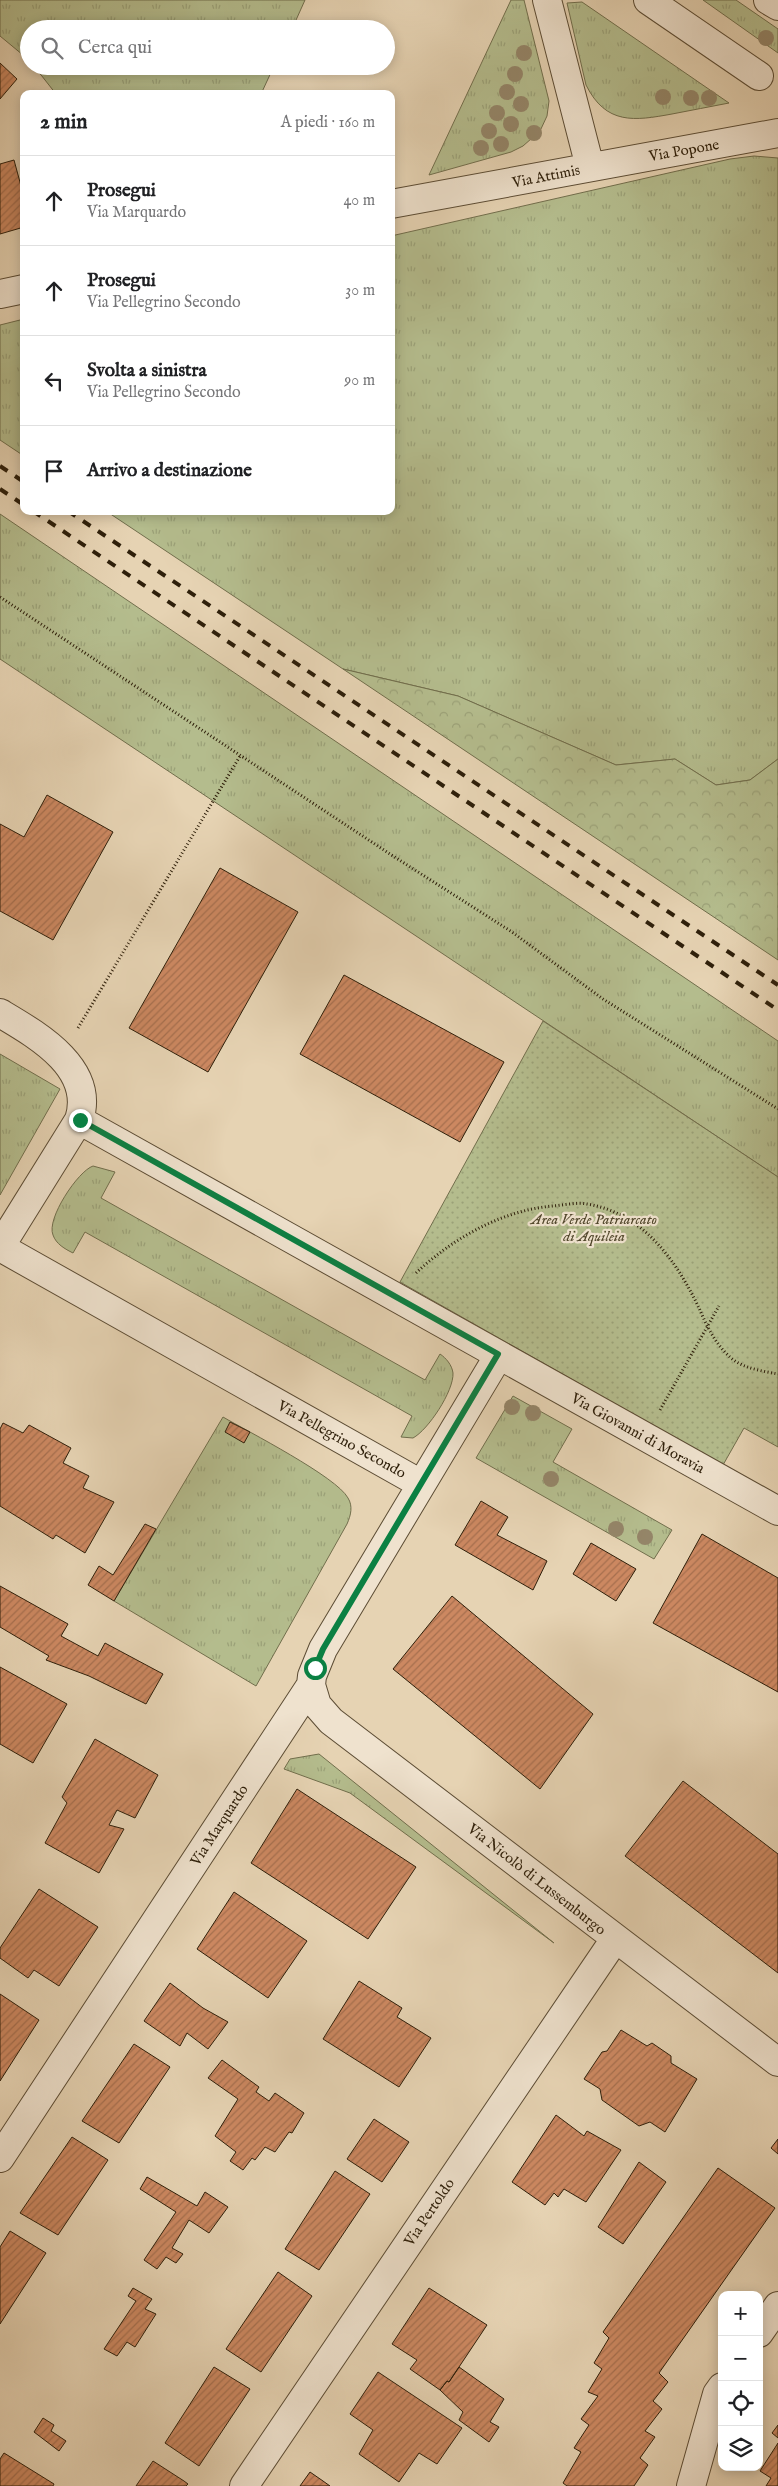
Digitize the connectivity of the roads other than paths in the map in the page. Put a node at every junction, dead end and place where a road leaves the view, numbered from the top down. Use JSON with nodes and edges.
{"nodes":[{"id":1,"x":548,"y":0,"type":"edge"},
{"id":2,"x":648,"y":0,"type":"edge"},
{"id":3,"x":768,"y":0,"type":"edge"},
{"id":4,"x":778,"y":6,"type":"edge"},
{"id":5,"x":759,"y":76,"type":"dead end"},
{"id":6,"x":778,"y":133,"type":"edge"},
{"id":7,"x":590,"y":167,"type":"junction"},
{"id":8,"x":395,"y":203,"type":"edge"},
{"id":9,"x":20,"y":289,"type":"edge"},
{"id":10,"x":0,"y":294,"type":"edge"},
{"id":11,"x":0,"y":1014,"type":"edge"},
{"id":12,"x":80,"y":1120,"type":"junction"},
{"id":13,"x":498,"y":1354,"type":"junction"},
{"id":14,"x":421,"y":1484,"type":"junction"},
{"id":15,"x":778,"y":1511,"type":"edge"},
{"id":16,"x":311,"y":1685,"type":"junction"},
{"id":17,"x":615,"y":1939,"type":"junction"},
{"id":18,"x":778,"y":2062,"type":"edge"},
{"id":19,"x":0,"y":2158,"type":"edge"},
{"id":20,"x":778,"y":2306,"type":"edge"},
{"id":21,"x":763,"y":2327,"type":"edge"},
{"id":22,"x":718,"y":2392,"type":"edge"},
{"id":23,"x":244,"y":2486,"type":"edge"},
{"id":24,"x":691,"y":2486,"type":"edge"}],
"edges":[{"from":1,"to":7,"type":"street","name":"Via Attimis"},
{"from":2,"to":5,"type":"street"},
{"from":3,"to":4,"type":"street"},
{"from":6,"to":7,"type":"street","name":"Via Popone"},
{"from":7,"to":8,"type":"street","name":"Via Attimis"},
{"from":9,"to":10,"type":"street"},
{"from":11,"to":12,"type":"street"},
{"from":12,"to":13,"type":"street"},
{"from":12,"to":14,"type":"street","name":"Via Pellegrino Secondo"},
{"from":13,"to":14,"type":"street","name":"Via Pellegrino Secondo"},
{"from":13,"to":15,"type":"street","name":"Via Giovanni di Moravia"},
{"from":14,"to":16,"type":"street","name":"Via Marquardo"},
{"from":16,"to":17,"type":"street","name":"Via Nicolò di Lussemburgo"},
{"from":16,"to":19,"type":"street","name":"Via Marquardo"},
{"from":17,"to":18,"type":"street","name":"Via Nicolò di Lussemburgo"},
{"from":17,"to":23,"type":"street","name":"Via Pertoldo"},
{"from":20,"to":21,"type":"street"},
{"from":22,"to":24,"type":"street"}]}
